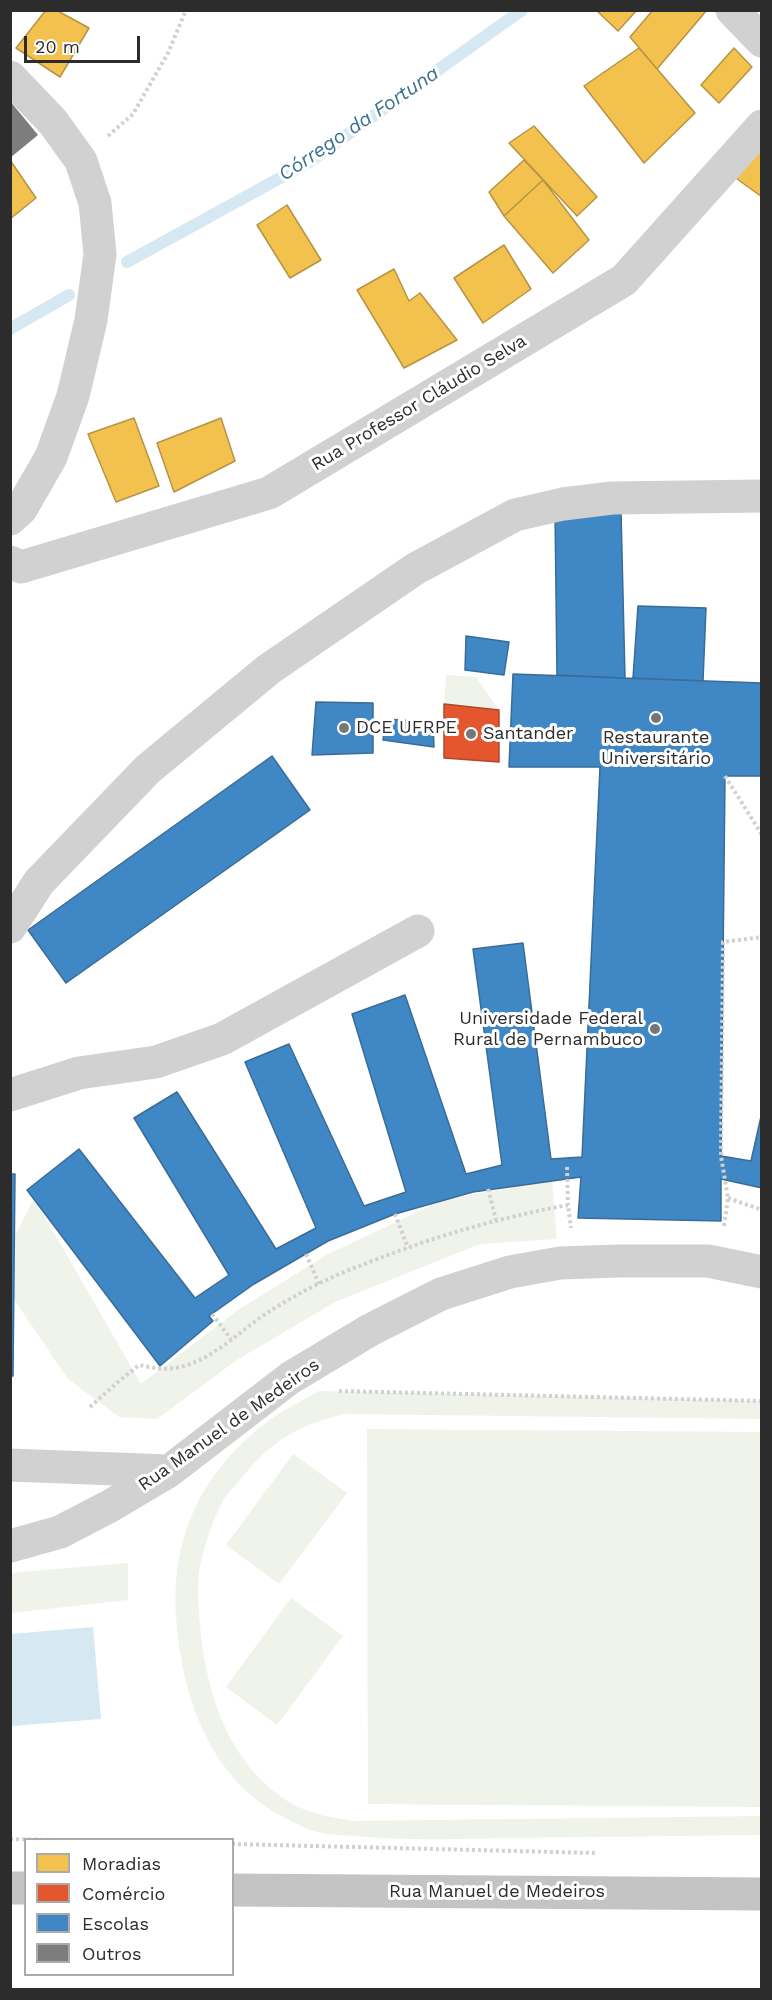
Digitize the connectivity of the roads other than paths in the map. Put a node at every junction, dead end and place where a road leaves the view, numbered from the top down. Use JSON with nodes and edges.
{"nodes":[{"id":1,"x":732,"y":10,"type":"edge"},
{"id":2,"x":762,"y":41,"type":"edge"},
{"id":3,"x":10,"y":77,"type":"edge"},
{"id":4,"x":762,"y":126,"type":"edge"},
{"id":5,"x":762,"y":496,"type":"edge"},
{"id":6,"x":10,"y":519,"type":"edge"},
{"id":7,"x":10,"y":562,"type":"edge"},
{"id":8,"x":10,"y":927,"type":"edge"},
{"id":9,"x":418,"y":931,"type":"dead end"},
{"id":10,"x":10,"y":1095,"type":"edge"},
{"id":11,"x":567,"y":1258,"type":"junction"},
{"id":12,"x":762,"y":1260,"type":"edge"},
{"id":13,"x":762,"y":1272,"type":"edge"},
{"id":14,"x":10,"y":1465,"type":"edge"},
{"id":15,"x":169,"y":1471,"type":"junction"},
{"id":16,"x":10,"y":1546,"type":"edge"},
{"id":17,"x":234,"y":1890,"type":"edge"},
{"id":18,"x":762,"y":1894,"type":"edge"}],
"edges":[{"from":1,"to":2,"type":"street"},
{"from":3,"to":6,"type":"street"},
{"from":4,"to":7,"type":"street","name":"Rua Professor Cláudio Selva"},
{"from":5,"to":8,"type":"street"},
{"from":9,"to":10,"type":"street"},
{"from":11,"to":12,"type":"street"},
{"from":11,"to":13,"type":"street","name":"Rua Manuel de Medeiros"},
{"from":11,"to":15,"type":"street","name":"Rua Manuel de Medeiros"},
{"from":14,"to":15,"type":"street"},
{"from":15,"to":16,"type":"street","name":"Rua Manuel de Medeiros"},
{"from":17,"to":18,"type":"main road","name":"Rua Manuel de Medeiros"}]}
